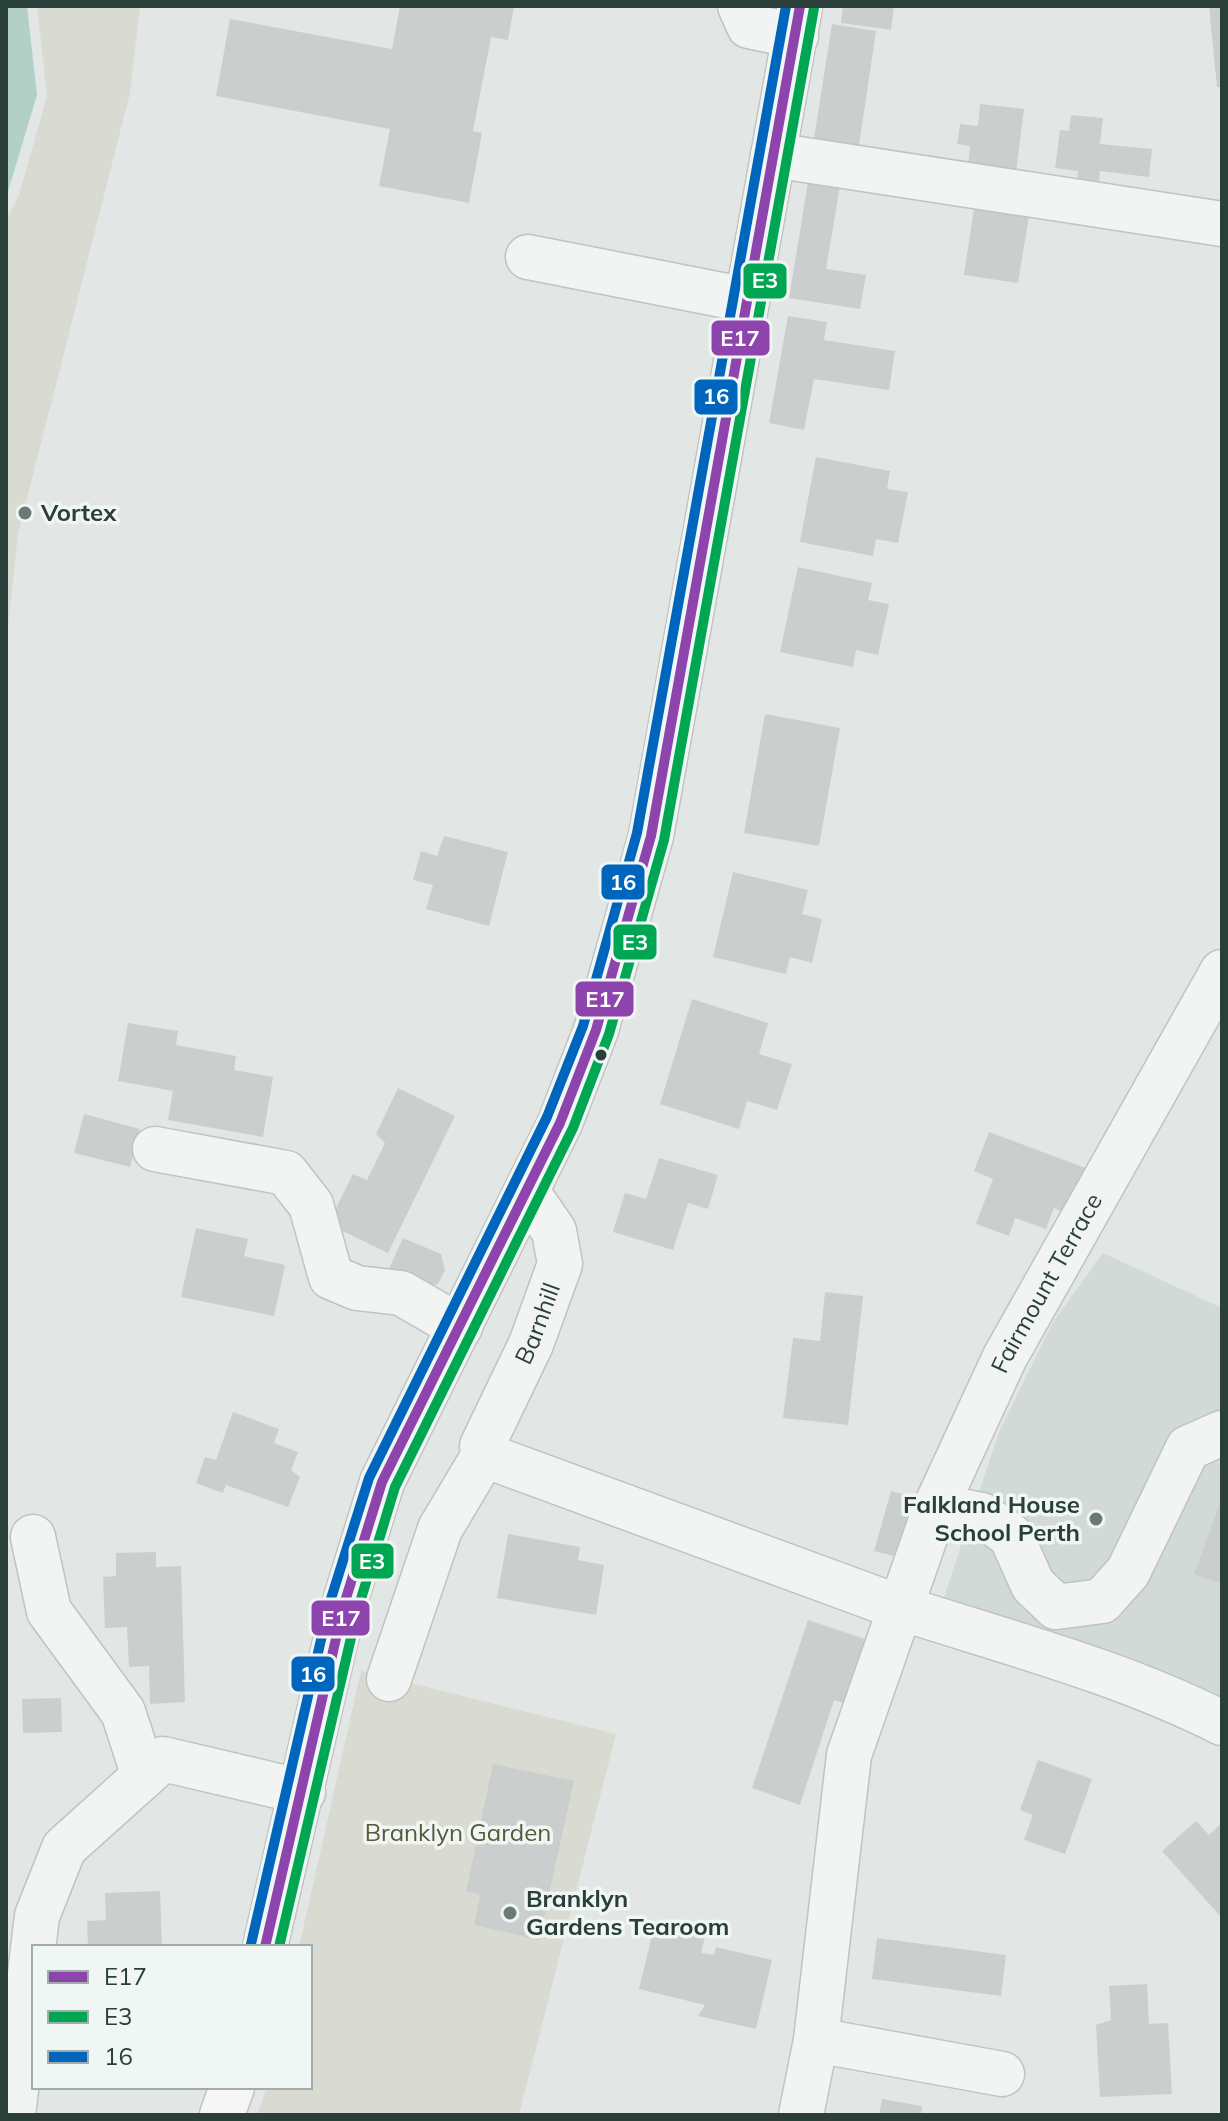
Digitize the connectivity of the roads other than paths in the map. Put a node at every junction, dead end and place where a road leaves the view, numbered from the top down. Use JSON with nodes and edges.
{"nodes":[{"id":1,"x":740,"y":6,"type":"edge"},
{"id":2,"x":798,"y":21,"type":"edge"},
{"id":3,"x":773,"y":155,"type":"junction"},
{"id":4,"x":1222,"y":224,"type":"edge"},
{"id":5,"x":528,"y":257,"type":"dead end"},
{"id":6,"x":747,"y":300,"type":"junction"},
{"id":7,"x":1215,"y":961,"type":"edge"},
{"id":8,"x":155,"y":1149,"type":"dead end"},
{"id":9,"x":527,"y":1192,"type":"junction"},
{"id":10,"x":460,"y":1327,"type":"junction"},
{"id":11,"x":1222,"y":1433,"type":"edge"},
{"id":12,"x":484,"y":1455,"type":"junction"},
{"id":13,"x":936,"y":1506,"type":"junction"},
{"id":14,"x":33,"y":1537,"type":"dead end"},
{"id":15,"x":901,"y":1608,"type":"junction"},
{"id":16,"x":389,"y":1679,"type":"dead end"},
{"id":17,"x":1222,"y":1723,"type":"edge"},
{"id":18,"x":144,"y":1776,"type":"junction"},
{"id":19,"x":303,"y":1792,"type":"junction"},
{"id":20,"x":34,"y":1945,"type":"edge"},
{"id":21,"x":265,"y":1945,"type":"edge"},
{"id":22,"x":32,"y":1957,"type":"edge"},
{"id":23,"x":816,"y":2040,"type":"junction"},
{"id":24,"x":1002,"y":2074,"type":"dead end"},
{"id":25,"x":231,"y":2089,"type":"edge"},
{"id":26,"x":13,"y":2115,"type":"edge"},
{"id":27,"x":222,"y":2115,"type":"edge"},
{"id":28,"x":801,"y":2115,"type":"edge"}],
"edges":[{"from":1,"to":2,"type":"street"},
{"from":2,"to":3,"type":"main road"},
{"from":3,"to":4,"type":"street"},
{"from":3,"to":6,"type":"main road"},
{"from":5,"to":6,"type":"street"},
{"from":6,"to":9,"type":"main road"},
{"from":7,"to":13,"type":"street","name":"Fairmount Terrace"},
{"from":8,"to":10,"type":"street"},
{"from":9,"to":10,"type":"main road"},
{"from":9,"to":12,"type":"street","name":"Barnhill"},
{"from":10,"to":19,"type":"main road"},
{"from":11,"to":13,"type":"street"},
{"from":12,"to":15,"type":"street"},
{"from":12,"to":16,"type":"street","name":"Barnhill"},
{"from":13,"to":15,"type":"street","name":"Fairmount Terrace"},
{"from":14,"to":18,"type":"street"},
{"from":15,"to":17,"type":"street"},
{"from":15,"to":23,"type":"street","name":"Fairmount Terrace"},
{"from":18,"to":19,"type":"street"},
{"from":18,"to":20,"type":"street"},
{"from":19,"to":21,"type":"main road"},
{"from":22,"to":26,"type":"street"},
{"from":23,"to":24,"type":"street"},
{"from":23,"to":28,"type":"street","name":"Fairmount Terrace"},
{"from":25,"to":27,"type":"main road"}]}
